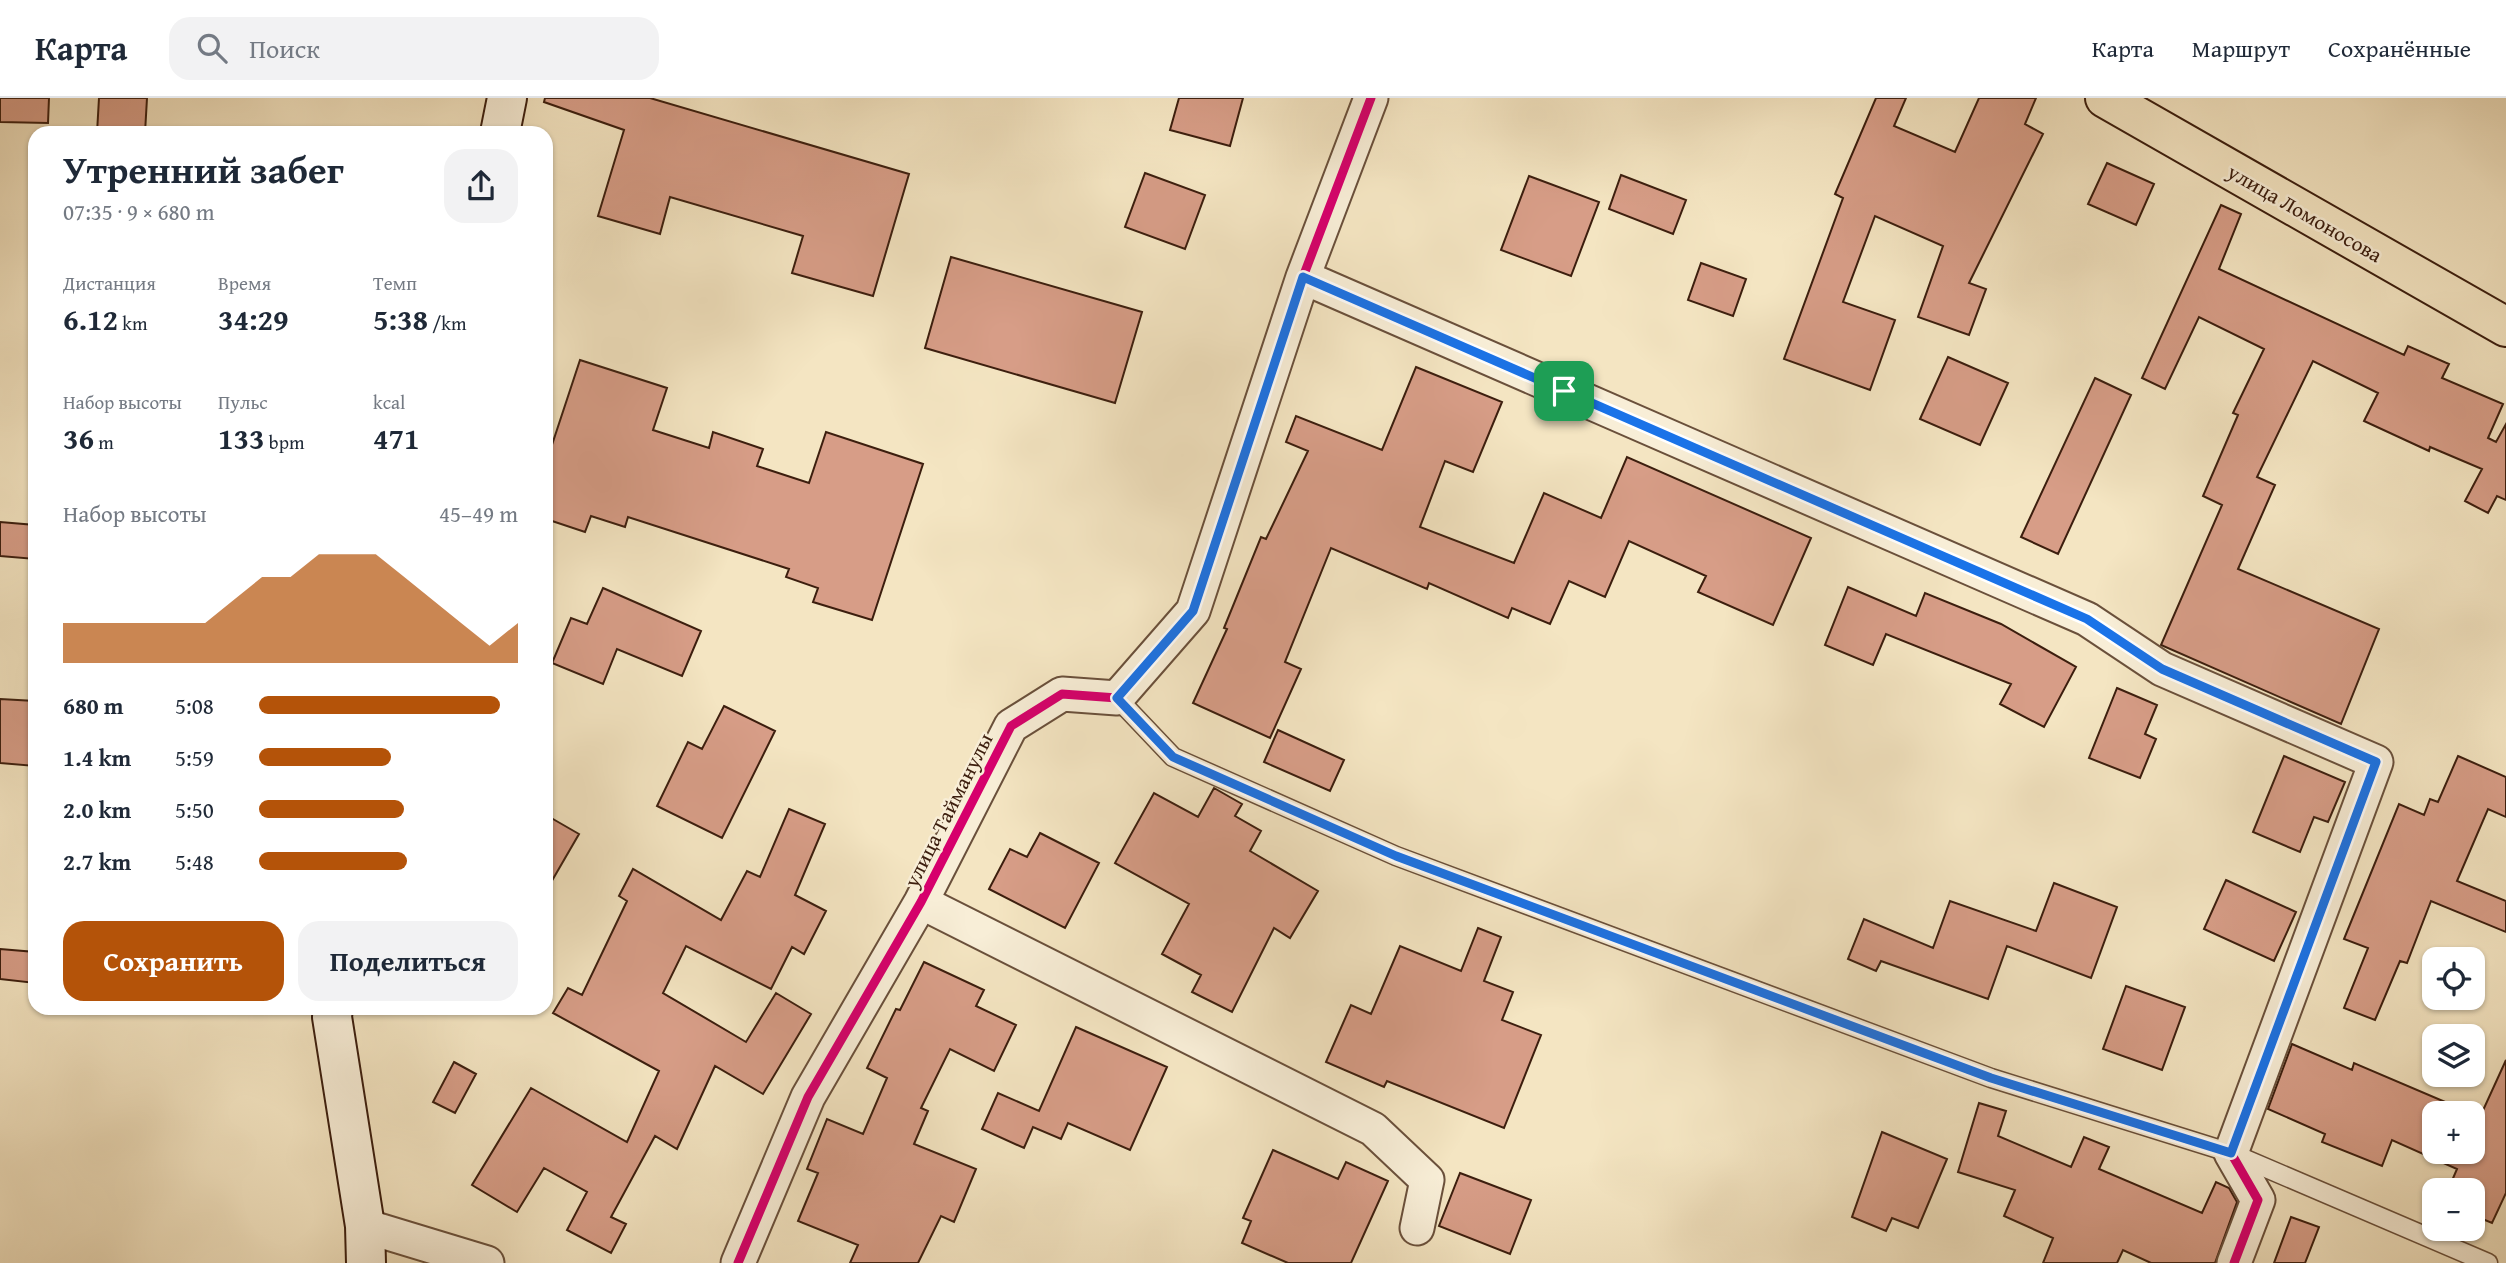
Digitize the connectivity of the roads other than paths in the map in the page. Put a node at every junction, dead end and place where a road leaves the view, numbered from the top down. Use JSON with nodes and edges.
{"nodes":[{"id":1,"x":508,"y":98,"type":"edge"},
{"id":2,"x":1371,"y":98,"type":"edge"},
{"id":3,"x":2105,"y":98,"type":"edge"},
{"id":4,"x":502,"y":126,"type":"edge"},
{"id":5,"x":1303,"y":277,"type":"junction"},
{"id":6,"x":2506,"y":327,"type":"edge"},
{"id":7,"x":1117,"y":698,"type":"junction"},
{"id":8,"x":921,"y":902,"type":"junction"},
{"id":9,"x":332,"y":1015,"type":"edge"},
{"id":10,"x":2231,"y":1153,"type":"junction"},
{"id":11,"x":1417,"y":1228,"type":"dead end"},
{"id":12,"x":365,"y":1245,"type":"edge"},
{"id":13,"x":487,"y":1263,"type":"edge"},
{"id":14,"x":738,"y":1263,"type":"edge"},
{"id":15,"x":2234,"y":1263,"type":"edge"},
{"id":16,"x":2488,"y":1263,"type":"edge"}],
"edges":[{"from":1,"to":4,"type":"main road"},
{"from":2,"to":5,"type":"street"},
{"from":3,"to":6,"type":"main road","name":"улица Ломоносова"},
{"from":5,"to":7,"type":"street"},
{"from":5,"to":10,"type":"street"},
{"from":7,"to":8,"type":"street","name":"улица Тайманулы"},
{"from":7,"to":10,"type":"lane"},
{"from":8,"to":11,"type":"street"},
{"from":8,"to":14,"type":"street","name":"улица Тайманулы"},
{"from":9,"to":12,"type":"main road"},
{"from":10,"to":15,"type":"street"},
{"from":10,"to":16,"type":"lane"},
{"from":12,"to":13,"type":"street"}]}
